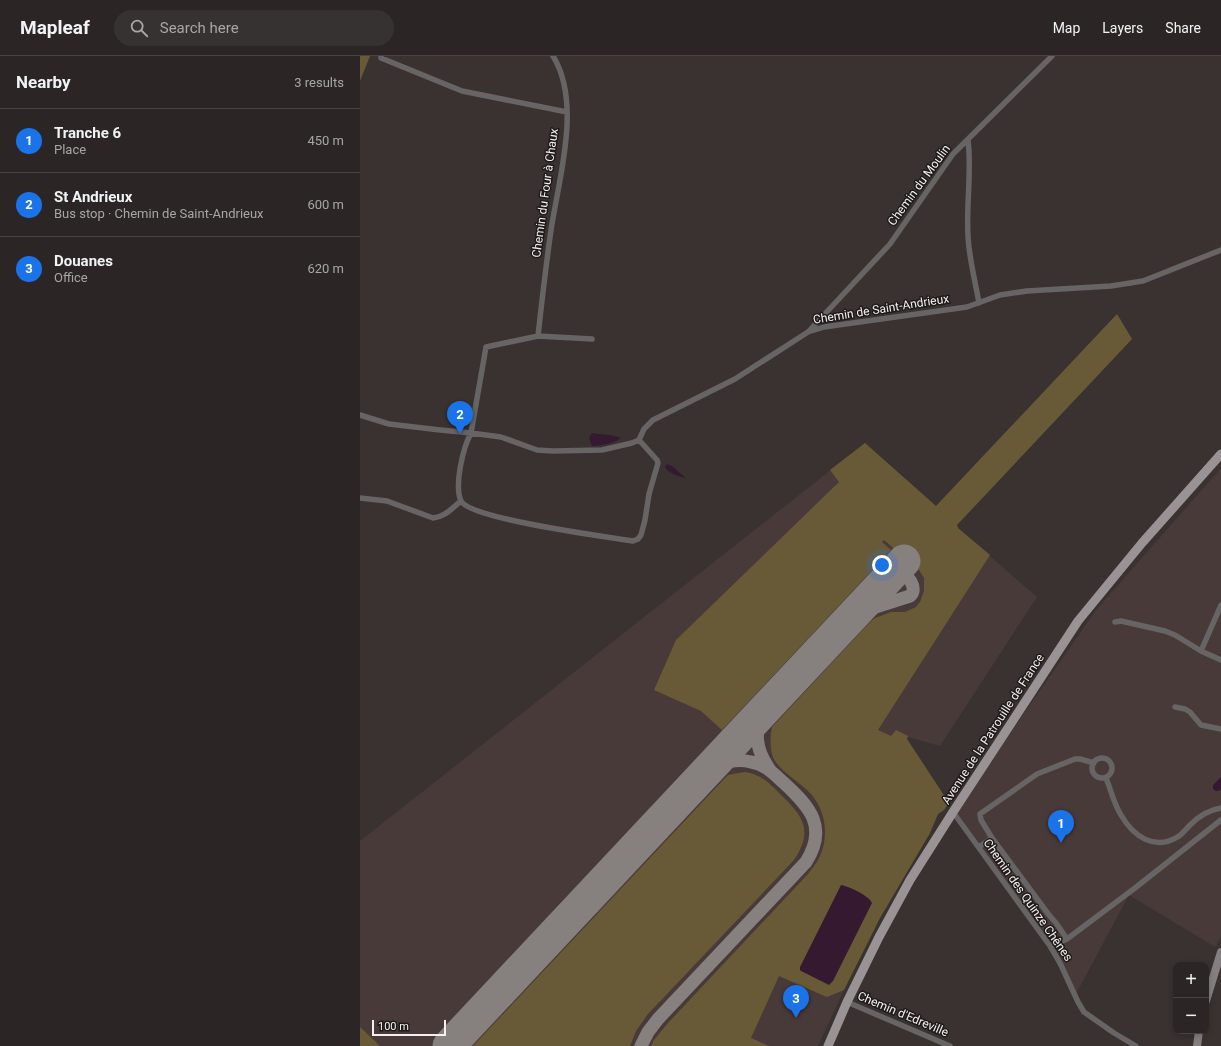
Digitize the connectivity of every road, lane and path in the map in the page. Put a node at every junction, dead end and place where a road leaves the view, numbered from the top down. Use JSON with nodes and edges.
{"nodes":[{"id":1,"x":381,"y":56,"type":"edge"},
{"id":2,"x":553,"y":56,"type":"edge"},
{"id":3,"x":1052,"y":56,"type":"edge"},
{"id":4,"x":567,"y":112,"type":"junction"},
{"id":5,"x":968,"y":140,"type":"junction"},
{"id":6,"x":1221,"y":250,"type":"edge"},
{"id":7,"x":979,"y":303,"type":"junction"},
{"id":8,"x":808,"y":332,"type":"junction"},
{"id":9,"x":538,"y":336,"type":"junction"},
{"id":10,"x":592,"y":339,"type":"dead end"},
{"id":11,"x":360,"y":415,"type":"edge"},
{"id":12,"x":471,"y":433,"type":"junction"},
{"id":13,"x":639,"y":440,"type":"junction"},
{"id":14,"x":1221,"y":454,"type":"edge"},
{"id":15,"x":360,"y":498,"type":"edge"},
{"id":16,"x":461,"y":501,"type":"junction"},
{"id":17,"x":1221,"y":605,"type":"edge"},
{"id":18,"x":1115,"y":622,"type":"dead end"},
{"id":19,"x":1201,"y":651,"type":"junction"},
{"id":20,"x":1221,"y":660,"type":"edge"},
{"id":21,"x":1175,"y":707,"type":"dead end"},
{"id":22,"x":1221,"y":729,"type":"edge"},
{"id":23,"x":1094,"y":763,"type":"junction"},
{"id":24,"x":1106,"y":778,"type":"junction"},
{"id":25,"x":1221,"y":808,"type":"edge"},
{"id":26,"x":953,"y":812,"type":"junction"},
{"id":27,"x":1221,"y":820,"type":"edge"},
{"id":28,"x":992,"y":838,"type":"junction"},
{"id":29,"x":979,"y":847,"type":"junction"},
{"id":30,"x":1067,"y":939,"type":"junction"},
{"id":31,"x":1058,"y":943,"type":"dead end"},
{"id":32,"x":1221,"y":952,"type":"edge"},
{"id":33,"x":1207,"y":998,"type":"edge"},
{"id":34,"x":847,"y":1002,"type":"junction"},
{"id":35,"x":1199,"y":1034,"type":"edge"},
{"id":36,"x":828,"y":1046,"type":"edge"},
{"id":37,"x":950,"y":1046,"type":"edge"},
{"id":38,"x":1136,"y":1046,"type":"edge"},
{"id":39,"x":1197,"y":1046,"type":"edge"}],
"edges":[{"from":1,"to":4,"type":"street"},
{"from":2,"to":4,"type":"street","name":"Chemin du Four à Chaux"},
{"from":3,"to":5,"type":"street","name":"Chemin du Moulin"},
{"from":4,"to":9,"type":"street","name":"Chemin du Four à Chaux"},
{"from":5,"to":7,"type":"street"},
{"from":5,"to":8,"type":"street","name":"Chemin du Moulin"},
{"from":6,"to":7,"type":"street","name":"Chemin de Saint-Andrieux"},
{"from":7,"to":8,"type":"street","name":"Chemin de Saint-Andrieux"},
{"from":8,"to":13,"type":"street","name":"Chemin de Saint-Andrieux"},
{"from":9,"to":10,"type":"street"},
{"from":9,"to":12,"type":"street"},
{"from":11,"to":12,"type":"street"},
{"from":12,"to":13,"type":"street"},
{"from":12,"to":16,"type":"street"},
{"from":13,"to":16,"type":"street"},
{"from":14,"to":26,"type":"main road","name":"Avenue de la Patrouille de France"},
{"from":15,"to":16,"type":"street"},
{"from":17,"to":19,"type":"street"},
{"from":18,"to":19,"type":"street"},
{"from":19,"to":20,"type":"street"},
{"from":21,"to":22,"type":"street"},
{"from":23,"to":24,"type":"street"},
{"from":23,"to":24,"type":"street"},
{"from":23,"to":28,"type":"street"},
{"from":24,"to":25,"type":"street"},
{"from":26,"to":29,"type":"street","name":"Chemin des Quinze Chênes"},
{"from":26,"to":34,"type":"main road","name":"Avenue de la Patrouille de France"},
{"from":27,"to":30,"type":"street"},
{"from":28,"to":29,"type":"street"},
{"from":28,"to":30,"type":"street"},
{"from":29,"to":38,"type":"street","name":"Chemin des Quinze Chênes"},
{"from":30,"to":31,"type":"street"},
{"from":32,"to":33,"type":"street"},
{"from":34,"to":36,"type":"main road","name":"Avenue de la Patrouille de France"},
{"from":34,"to":37,"type":"street","name":"Chemin d'Edreville"},
{"from":35,"to":39,"type":"street"}]}
